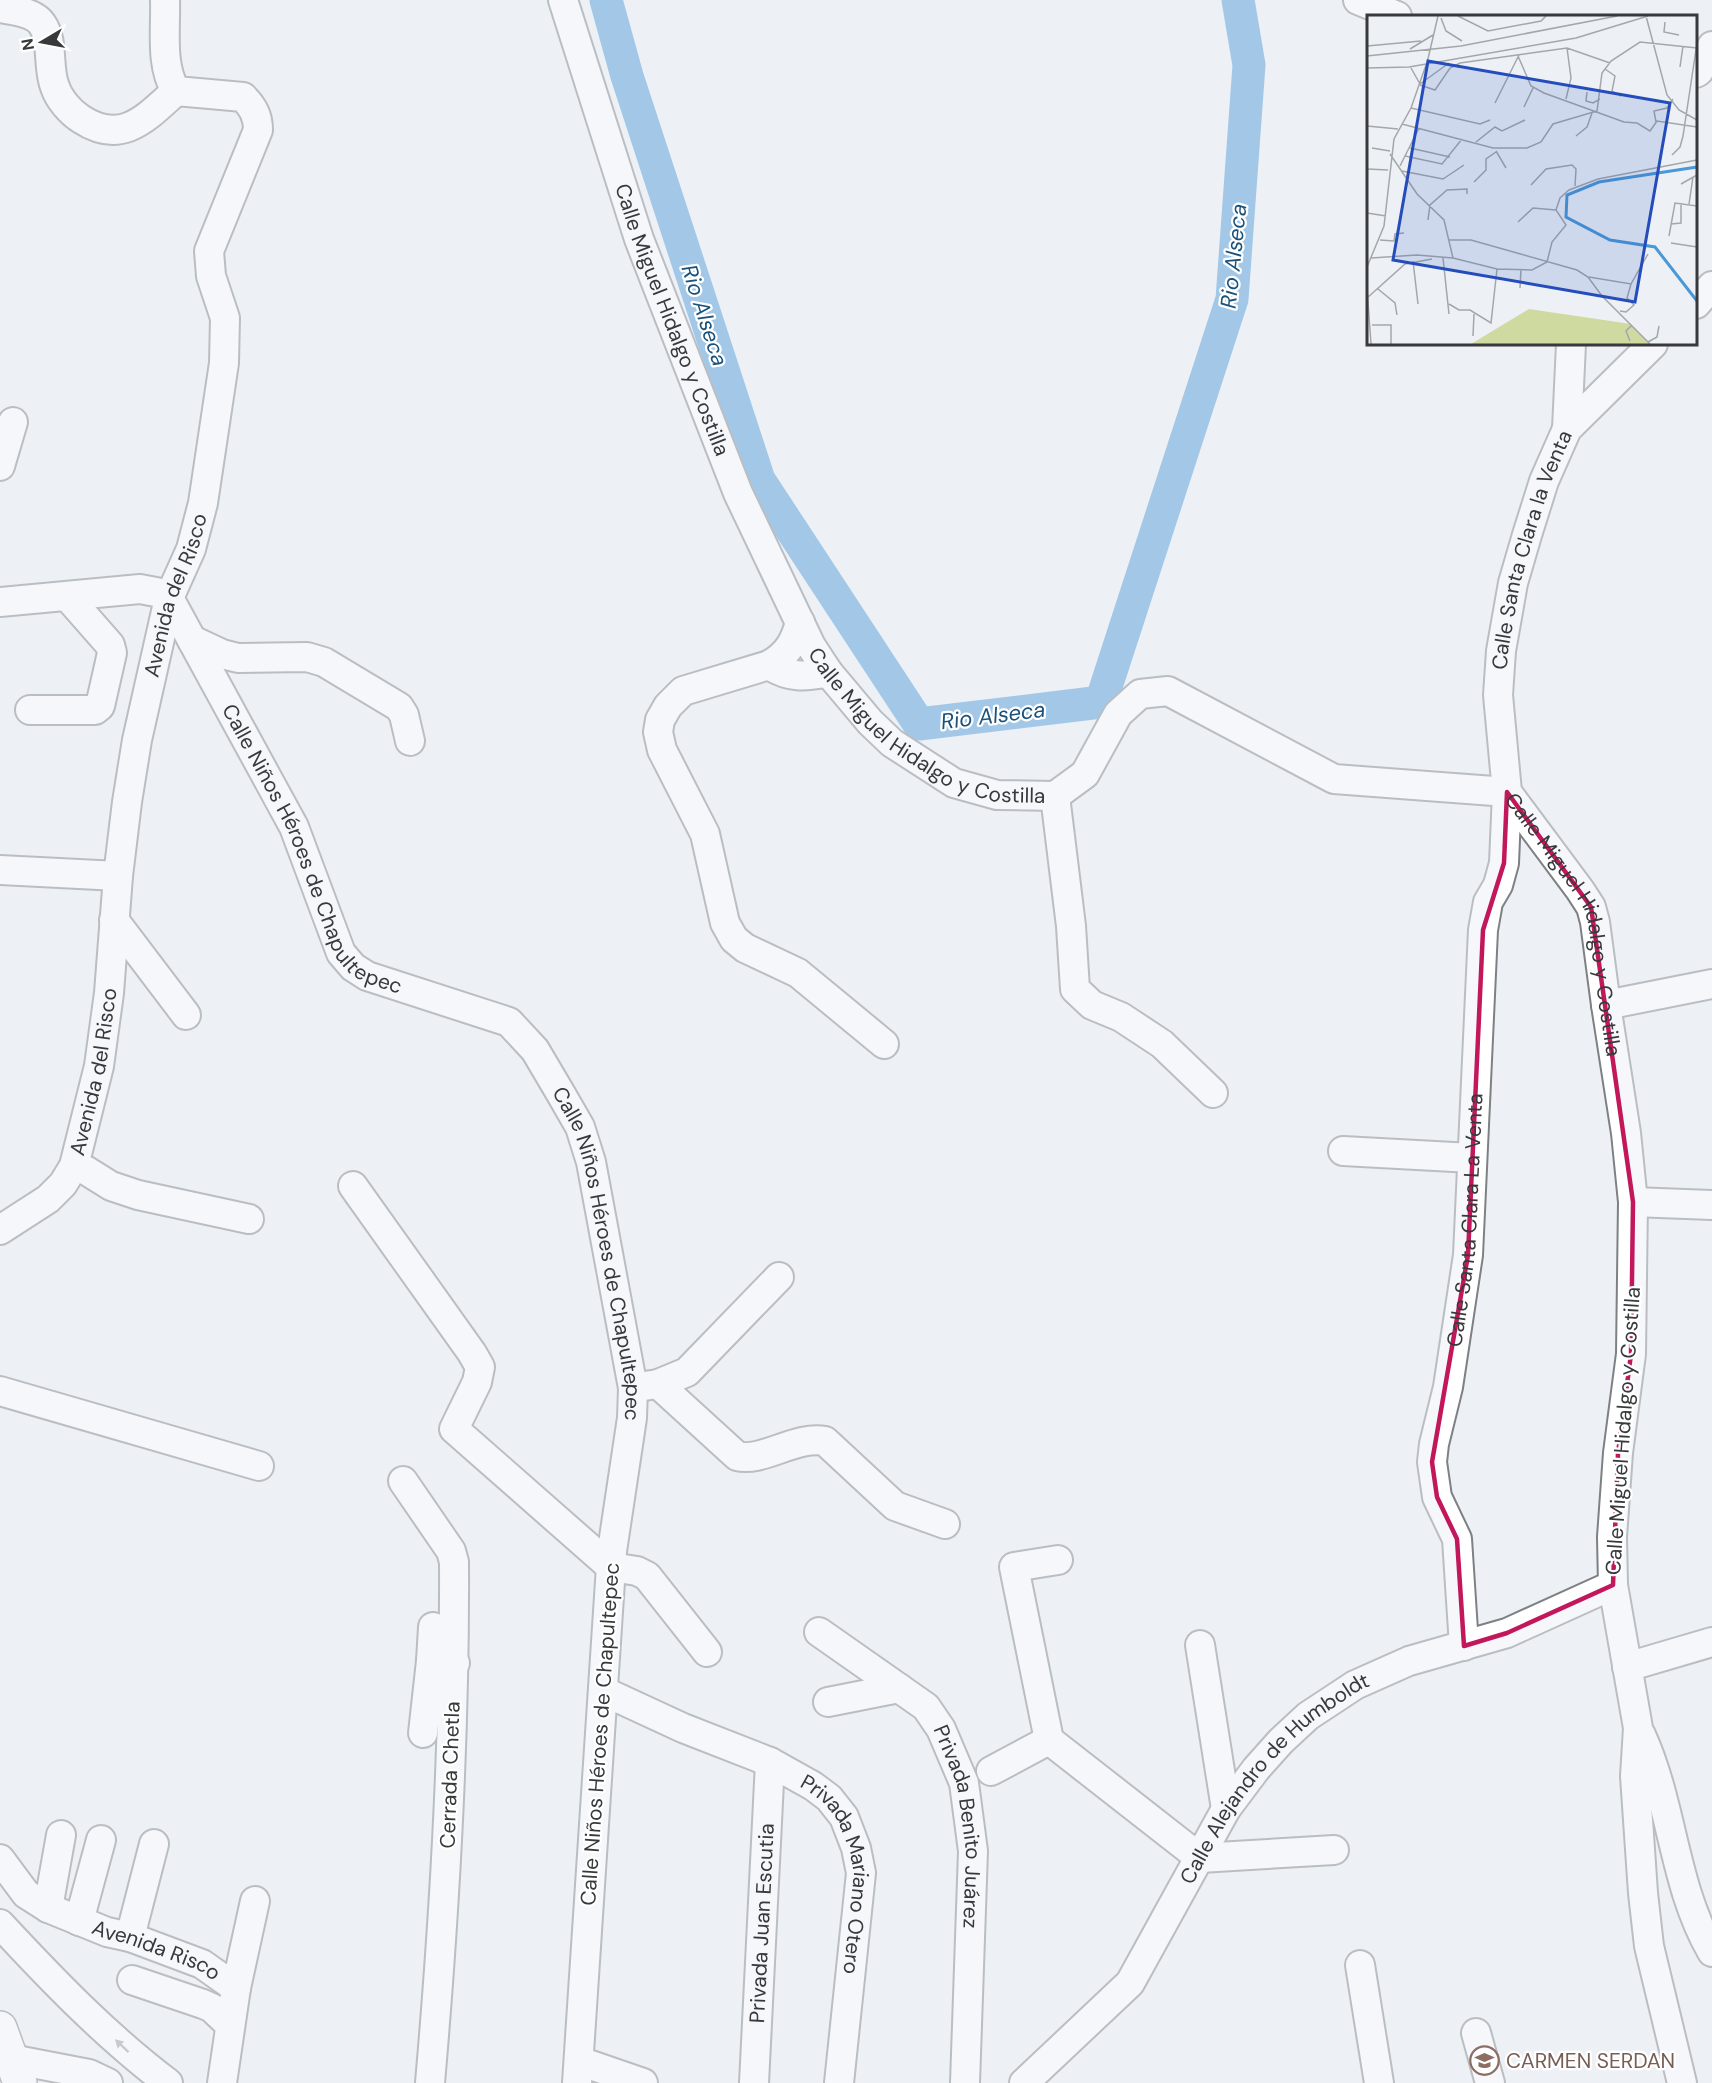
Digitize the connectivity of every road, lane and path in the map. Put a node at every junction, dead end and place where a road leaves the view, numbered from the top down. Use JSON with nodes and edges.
{"nodes":[{"id":1,"x":165,"y":0,"type":"edge"},
{"id":2,"x":563,"y":0,"type":"edge"},
{"id":3,"x":1358,"y":0,"type":"edge"},
{"id":4,"x":0,"y":8,"type":"edge"},
{"id":5,"x":1394,"y":15,"type":"edge"},
{"id":6,"x":1712,"y":46,"type":"edge"},
{"id":7,"x":1697,"y":72,"type":"edge"},
{"id":8,"x":176,"y":91,"type":"junction"},
{"id":9,"x":1712,"y":286,"type":"edge"},
{"id":10,"x":1697,"y":302,"type":"edge"},
{"id":11,"x":1571,"y":345,"type":"edge"},
{"id":12,"x":1652,"y":345,"type":"edge"},
{"id":13,"x":13,"y":422,"type":"dead end"},
{"id":14,"x":1567,"y":429,"type":"junction"},
{"id":15,"x":0,"y":466,"type":"edge"},
{"id":16,"x":67,"y":596,"type":"junction"},
{"id":17,"x":169,"y":598,"type":"junction"},
{"id":18,"x":0,"y":602,"type":"edge"},
{"id":19,"x":800,"y":622,"type":"junction"},
{"id":20,"x":192,"y":640,"type":"junction"},
{"id":21,"x":769,"y":665,"type":"junction"},
{"id":22,"x":828,"y":672,"type":"junction"},
{"id":23,"x":30,"y":710,"type":"dead end"},
{"id":24,"x":410,"y":741,"type":"dead end"},
{"id":25,"x":1508,"y":792,"type":"junction"},
{"id":26,"x":1056,"y":796,"type":"junction"},
{"id":27,"x":0,"y":870,"type":"edge"},
{"id":28,"x":118,"y":876,"type":"junction"},
{"id":29,"x":114,"y":920,"type":"junction"},
{"id":30,"x":1712,"y":984,"type":"edge"},
{"id":31,"x":1606,"y":1005,"type":"junction"},
{"id":32,"x":186,"y":1015,"type":"dead end"},
{"id":33,"x":884,"y":1044,"type":"dead end"},
{"id":34,"x":1213,"y":1093,"type":"dead end"},
{"id":35,"x":1343,"y":1151,"type":"dead end"},
{"id":36,"x":1472,"y":1158,"type":"junction"},
{"id":37,"x":74,"y":1166,"type":"junction"},
{"id":38,"x":353,"y":1186,"type":"dead end"},
{"id":39,"x":1633,"y":1202,"type":"junction"},
{"id":40,"x":1712,"y":1204,"type":"edge"},
{"id":41,"x":249,"y":1219,"type":"dead end"},
{"id":42,"x":0,"y":1230,"type":"edge"},
{"id":43,"x":779,"y":1277,"type":"dead end"},
{"id":44,"x":645,"y":1386,"type":"junction"},
{"id":45,"x":0,"y":1391,"type":"edge"},
{"id":46,"x":259,"y":1466,"type":"dead end"},
{"id":47,"x":403,"y":1481,"type":"dead end"},
{"id":48,"x":945,"y":1524,"type":"dead end"},
{"id":49,"x":1058,"y":1560,"type":"dead end"},
{"id":50,"x":611,"y":1567,"type":"junction"},
{"id":51,"x":1612,"y":1585,"type":"junction"},
{"id":52,"x":432,"y":1627,"type":"dead end"},
{"id":53,"x":819,"y":1632,"type":"dead end"},
{"id":54,"x":1712,"y":1642,"type":"edge"},
{"id":55,"x":1200,"y":1645,"type":"dead end"},
{"id":56,"x":1464,"y":1646,"type":"junction"},
{"id":57,"x":707,"y":1652,"type":"dead end"},
{"id":58,"x":443,"y":1662,"type":"junction"},
{"id":59,"x":1627,"y":1667,"type":"junction"},
{"id":60,"x":899,"y":1688,"type":"junction"},
{"id":61,"x":603,"y":1690,"type":"junction"},
{"id":62,"x":828,"y":1702,"type":"dead end"},
{"id":63,"x":1638,"y":1728,"type":"junction"},
{"id":64,"x":423,"y":1733,"type":"dead end"},
{"id":65,"x":1049,"y":1740,"type":"junction"},
{"id":66,"x":770,"y":1762,"type":"junction"},
{"id":67,"x":991,"y":1771,"type":"dead end"},
{"id":68,"x":1226,"y":1809,"type":"junction"},
{"id":69,"x":61,"y":1835,"type":"dead end"},
{"id":70,"x":101,"y":1840,"type":"dead end"},
{"id":71,"x":154,"y":1844,"type":"dead end"},
{"id":72,"x":1334,"y":1850,"type":"dead end"},
{"id":73,"x":1200,"y":1858,"type":"junction"},
{"id":74,"x":0,"y":1859,"type":"edge"},
{"id":75,"x":255,"y":1901,"type":"dead end"},
{"id":76,"x":48,"y":1908,"type":"junction"},
{"id":77,"x":1703,"y":1912,"type":"edge"},
{"id":78,"x":79,"y":1921,"type":"junction"},
{"id":79,"x":0,"y":1924,"type":"edge"},
{"id":80,"x":130,"y":1937,"type":"junction"},
{"id":81,"x":1712,"y":1952,"type":"edge"},
{"id":82,"x":1360,"y":1965,"type":"dead end"},
{"id":83,"x":132,"y":1980,"type":"dead end"},
{"id":84,"x":236,"y":1988,"type":"junction"},
{"id":85,"x":230,"y":2025,"type":"junction"},
{"id":86,"x":0,"y":2028,"type":"edge"},
{"id":87,"x":1476,"y":2033,"type":"dead end"},
{"id":88,"x":16,"y":2071,"type":"edge"},
{"id":89,"x":578,"y":2072,"type":"edge"},
{"id":90,"x":108,"y":2083,"type":"edge"},
{"id":91,"x":168,"y":2083,"type":"edge"},
{"id":92,"x":222,"y":2083,"type":"edge"},
{"id":93,"x":430,"y":2083,"type":"edge"},
{"id":94,"x":643,"y":2083,"type":"edge"},
{"id":95,"x":754,"y":2083,"type":"edge"},
{"id":96,"x":839,"y":2083,"type":"edge"},
{"id":97,"x":965,"y":2083,"type":"edge"},
{"id":98,"x":1024,"y":2083,"type":"edge"},
{"id":99,"x":1379,"y":2083,"type":"edge"},
{"id":100,"x":1490,"y":2083,"type":"edge"},
{"id":101,"x":1682,"y":2083,"type":"edge"}],
"edges":[{"from":1,"to":8,"type":"street"},
{"from":2,"to":19,"type":"street","name":"Calle Miguel Hidalgo y Costilla"},
{"from":3,"to":5,"type":"street"},
{"from":4,"to":8,"type":"street"},
{"from":6,"to":7,"type":"street"},
{"from":8,"to":17,"type":"street","name":"Avenida del Risco"},
{"from":9,"to":10,"type":"street"},
{"from":11,"to":14,"type":"street"},
{"from":12,"to":14,"type":"street","name":"Calle Santa Clara la Venta"},
{"from":13,"to":15,"type":"street"},
{"from":14,"to":25,"type":"street","name":"Calle Santa Clara la Venta"},
{"from":16,"to":17,"type":"street"},
{"from":16,"to":18,"type":"street"},
{"from":16,"to":23,"type":"street"},
{"from":17,"to":20,"type":"street","name":"Calle Niños Héroes de Chapultepec"},
{"from":17,"to":28,"type":"street","name":"Avenida del Risco"},
{"from":19,"to":21,"type":"street"},
{"from":19,"to":22,"type":"street","name":"Calle Miguel Hidalgo y Costilla"},
{"from":20,"to":24,"type":"street"},
{"from":20,"to":44,"type":"street","name":"Calle Niños Héroes de Chapultepec"},
{"from":21,"to":22,"type":"street"},
{"from":21,"to":33,"type":"street"},
{"from":22,"to":26,"type":"street","name":"Calle Miguel Hidalgo y Costilla"},
{"from":25,"to":26,"type":"street","name":"Calle Miguel Hidalgo y Costilla"},
{"from":25,"to":31,"type":"street","name":"Calle Miguel Hidalgo y Costilla"},
{"from":25,"to":36,"type":"street","name":"Calle Santa Clara La Venta"},
{"from":26,"to":34,"type":"street"},
{"from":27,"to":28,"type":"street"},
{"from":28,"to":29,"type":"street","name":"Avenida del Risco"},
{"from":29,"to":32,"type":"street"},
{"from":29,"to":37,"type":"street","name":"Avenida del Risco"},
{"from":30,"to":31,"type":"street"},
{"from":31,"to":39,"type":"street","name":"Calle Miguel Hidalgo y Costilla"},
{"from":35,"to":36,"type":"street"},
{"from":36,"to":56,"type":"street","name":"Calle Santa Clara La Venta"},
{"from":37,"to":41,"type":"street"},
{"from":37,"to":42,"type":"street","name":"Avenida del Risco"},
{"from":38,"to":50,"type":"street"},
{"from":39,"to":40,"type":"street"},
{"from":39,"to":51,"type":"street","name":"Calle Miguel Hidalgo y Costilla"},
{"from":43,"to":44,"type":"street"},
{"from":44,"to":48,"type":"street"},
{"from":44,"to":50,"type":"street","name":"Calle Niños Héroes de Chapultepec"},
{"from":45,"to":46,"type":"street"},
{"from":47,"to":58,"type":"street","name":"Cerrada Chetla"},
{"from":49,"to":65,"type":"street"},
{"from":50,"to":57,"type":"street"},
{"from":50,"to":61,"type":"street","name":"Calle Niños Héroes de Chapultepec"},
{"from":51,"to":56,"type":"street","name":"Calle Alejandro de Humboldt"},
{"from":51,"to":59,"type":"street","name":"Calle Miguel Hidalgo y Costilla"},
{"from":52,"to":58,"type":"street"},
{"from":53,"to":60,"type":"street","name":"Privada Benito Juárez"},
{"from":54,"to":59,"type":"street"},
{"from":55,"to":68,"type":"street"},
{"from":56,"to":68,"type":"street","name":"Calle Alejandro de Humboldt"},
{"from":58,"to":64,"type":"street"},
{"from":58,"to":93,"type":"street","name":"Cerrada Chetla"},
{"from":59,"to":63,"type":"street","name":"Calle Miguel Hidalgo y Costilla"},
{"from":60,"to":62,"type":"street"},
{"from":60,"to":97,"type":"street","name":"Privada Benito Juárez"},
{"from":61,"to":66,"type":"street","name":"Privada Mariano Otero"},
{"from":61,"to":89,"type":"street","name":"Calle Niños Héroes de Chapultepec"},
{"from":63,"to":77,"type":"street"},
{"from":63,"to":101,"type":"street","name":"Calle Miguel Hidalgo y Costilla"},
{"from":65,"to":67,"type":"street"},
{"from":65,"to":73,"type":"street"},
{"from":66,"to":95,"type":"street","name":"Privada Juan Escutia"},
{"from":66,"to":96,"type":"street","name":"Privada Mariano Otero"},
{"from":68,"to":73,"type":"street","name":"Calle Alejandro de Humboldt"},
{"from":69,"to":76,"type":"street"},
{"from":70,"to":78,"type":"street"},
{"from":71,"to":80,"type":"street"},
{"from":72,"to":73,"type":"street"},
{"from":73,"to":98,"type":"street","name":"Calle Alejandro de Humboldt"},
{"from":74,"to":76,"type":"street","name":"Avenida Risco"},
{"from":75,"to":84,"type":"street"},
{"from":76,"to":78,"type":"street","name":"Avenida Risco"},
{"from":77,"to":81,"type":"street"},
{"from":78,"to":80,"type":"street","name":"Avenida Risco"},
{"from":91,"to":79,"type":"street","one_way":true},
{"from":80,"to":84,"type":"street","name":"Avenida Risco"},
{"from":82,"to":99,"type":"street"},
{"from":83,"to":85,"type":"street"},
{"from":84,"to":85,"type":"street","name":"Avenida Risco"},
{"from":85,"to":92,"type":"street","name":"Avenida Risco"},
{"from":86,"to":88,"type":"highway"},
{"from":87,"to":100,"type":"street"},
{"from":88,"to":90,"type":"street"},
{"from":89,"to":94,"type":"street"}]}
